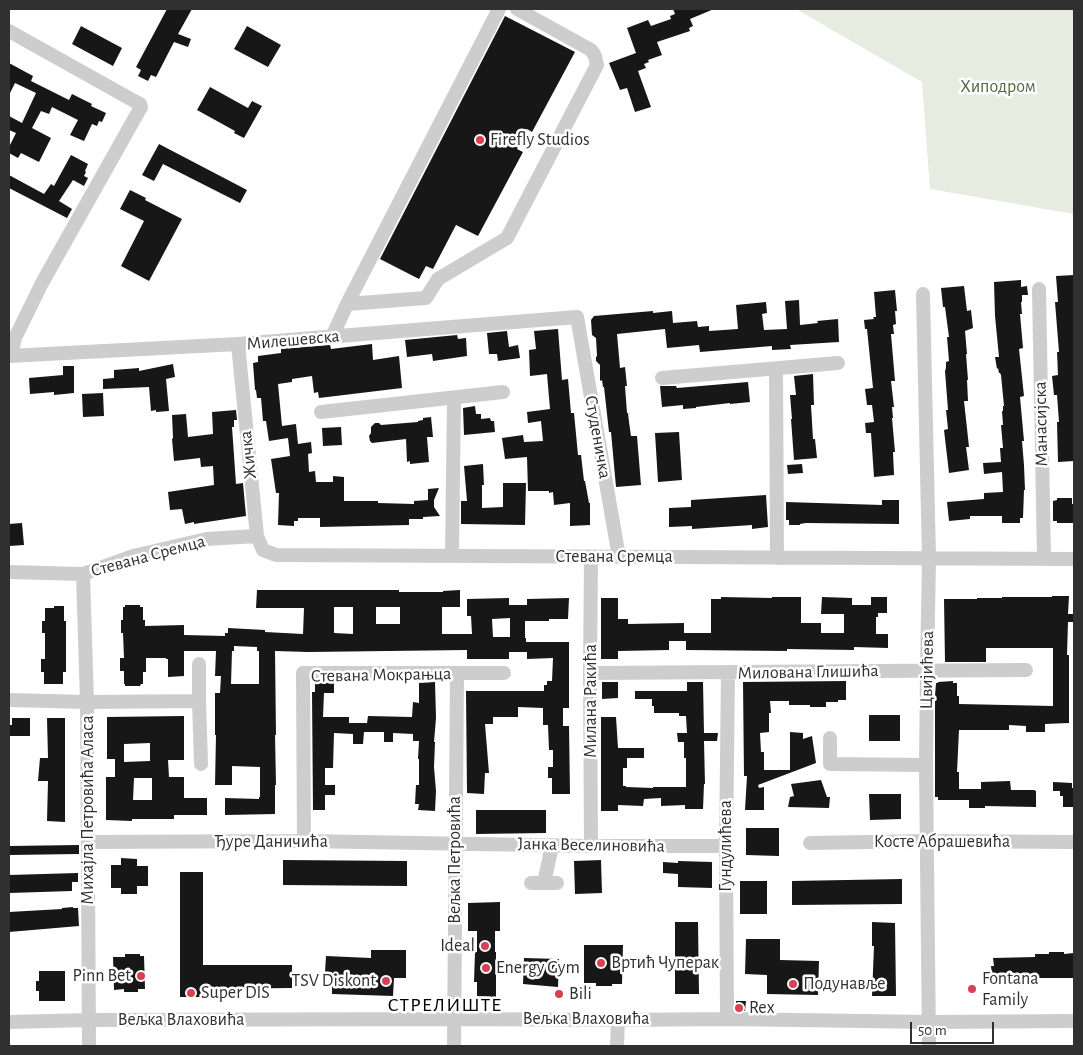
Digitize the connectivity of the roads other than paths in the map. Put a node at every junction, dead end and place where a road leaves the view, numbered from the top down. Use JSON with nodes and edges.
{"nodes":[{"id":1,"x":499,"y":9,"type":"edge"},
{"id":2,"x":517,"y":9,"type":"edge"},
{"id":3,"x":9,"y":32,"type":"edge"},
{"id":4,"x":1039,"y":288,"type":"dead end"},
{"id":5,"x":922,"y":294,"type":"dead end"},
{"id":6,"x":347,"y":304,"type":"junction"},
{"id":7,"x":576,"y":317,"type":"joint"},
{"id":8,"x":332,"y":337,"type":"junction"},
{"id":9,"x":238,"y":344,"type":"junction"},
{"id":10,"x":10,"y":356,"type":"edge"},
{"id":11,"x":838,"y":363,"type":"dead end"},
{"id":12,"x":776,"y":368,"type":"junction"},
{"id":13,"x":662,"y":378,"type":"dead end"},
{"id":14,"x":503,"y":392,"type":"dead end"},
{"id":15,"x":454,"y":398,"type":"junction"},
{"id":16,"x":321,"y":412,"type":"dead end"},
{"id":17,"x":257,"y":536,"type":"junction"},
{"id":18,"x":452,"y":556,"type":"junction"},
{"id":19,"x":591,"y":557,"type":"junction"},
{"id":20,"x":618,"y":557,"type":"junction"},
{"id":21,"x":777,"y":558,"type":"junction"},
{"id":22,"x":929,"y":558,"type":"junction"},
{"id":23,"x":1044,"y":559,"type":"junction"},
{"id":24,"x":1074,"y":559,"type":"edge"},
{"id":25,"x":9,"y":572,"type":"edge"},
{"id":26,"x":83,"y":574,"type":"junction"},
{"id":27,"x":198,"y":664,"type":"dead end"},
{"id":28,"x":927,"y":670,"type":"junction"},
{"id":29,"x":1026,"y":670,"type":"dead end"},
{"id":30,"x":728,"y":672,"type":"junction"},
{"id":31,"x":457,"y":673,"type":"junction"},
{"id":32,"x":504,"y":673,"type":"dead end"},
{"id":33,"x":590,"y":673,"type":"junction"},
{"id":34,"x":9,"y":700,"type":"edge"},
{"id":35,"x":199,"y":701,"type":"junction"},
{"id":36,"x":87,"y":702,"type":"junction"},
{"id":37,"x":830,"y":738,"type":"dead end"},
{"id":38,"x":201,"y":764,"type":"dead end"},
{"id":39,"x":926,"y":765,"type":"junction"},
{"id":40,"x":304,"y":841,"type":"junction"},
{"id":41,"x":926,"y":841,"type":"junction"},
{"id":42,"x":88,"y":842,"type":"junction"},
{"id":43,"x":1074,"y":842,"type":"edge"},
{"id":44,"x":810,"y":843,"type":"dead end"},
{"id":45,"x":455,"y":844,"type":"junction"},
{"id":46,"x":552,"y":846,"type":"junction"},
{"id":47,"x":591,"y":846,"type":"junction"},
{"id":48,"x":726,"y":846,"type":"junction"},
{"id":49,"x":544,"y":883,"type":"dead end"},
{"id":50,"x":454,"y":1019,"type":"junction"},
{"id":51,"x":727,"y":1019,"type":"junction"},
{"id":52,"x":89,"y":1020,"type":"junction"},
{"id":53,"x":618,"y":1020,"type":"junction"},
{"id":54,"x":1074,"y":1021,"type":"edge"},
{"id":55,"x":9,"y":1022,"type":"edge"},
{"id":56,"x":929,"y":1022,"type":"junction"},
{"id":57,"x":89,"y":1046,"type":"edge"},
{"id":58,"x":454,"y":1046,"type":"edge"},
{"id":59,"x":617,"y":1046,"type":"edge"},
{"id":60,"x":929,"y":1046,"type":"edge"}],
"edges":[{"from":1,"to":6,"type":"street"},
{"from":2,"to":6,"type":"street"},
{"from":3,"to":10,"type":"street"},
{"from":4,"to":23,"type":"street","name":"Манасијска"},
{"from":5,"to":22,"type":"street","name":"Цвијићева"},
{"from":6,"to":8,"type":"street"},
{"from":7,"to":8,"type":"street","name":"Милешевска"},
{"from":7,"to":20,"type":"street","name":"Студеничка"},
{"from":8,"to":9,"type":"street","name":"Милешевска"},
{"from":9,"to":10,"type":"street","name":"Милешевска"},
{"from":9,"to":17,"type":"street","name":"Жичка"},
{"from":11,"to":12,"type":"street"},
{"from":12,"to":13,"type":"street"},
{"from":12,"to":21,"type":"street"},
{"from":14,"to":15,"type":"street"},
{"from":15,"to":16,"type":"street"},
{"from":15,"to":18,"type":"street"},
{"from":17,"to":18,"type":"street","name":"Стевана Сремца"},
{"from":17,"to":26,"type":"street","name":"Стевана Сремца"},
{"from":18,"to":19,"type":"street","name":"Стевана Сремца"},
{"from":19,"to":20,"type":"street","name":"Стевана Сремца"},
{"from":19,"to":33,"type":"street","name":"Милана Ракића"},
{"from":20,"to":21,"type":"street","name":"Стевана Сремца"},
{"from":21,"to":22,"type":"street","name":"Стевана Сремца"},
{"from":22,"to":23,"type":"street","name":"Стевана Сремца"},
{"from":22,"to":28,"type":"street","name":"Цвијићева"},
{"from":23,"to":24,"type":"street","name":"Стевана Сремца"},
{"from":25,"to":26,"type":"street","name":"Стевана Сремца"},
{"from":26,"to":36,"type":"street","name":"Михајла Петровића Аласа"},
{"from":27,"to":35,"type":"street"},
{"from":28,"to":29,"type":"street","name":"Милована Глишића"},
{"from":28,"to":30,"type":"street","name":"Милована Глишића"},
{"from":28,"to":39,"type":"street","name":"Цвијићева"},
{"from":30,"to":33,"type":"street","name":"Милована Глишића"},
{"from":30,"to":48,"type":"street","name":"Гундулићева"},
{"from":31,"to":32,"type":"street","name":"Стевана Мокрањца"},
{"from":31,"to":40,"type":"street","name":"Стевана Мокрањца"},
{"from":31,"to":45,"type":"street","name":"Вељка Петровића"},
{"from":33,"to":47,"type":"street","name":"Милана Ракића"},
{"from":34,"to":36,"type":"street"},
{"from":35,"to":36,"type":"street"},
{"from":35,"to":38,"type":"street"},
{"from":36,"to":42,"type":"street","name":"Михајла Петровића Аласа"},
{"from":37,"to":39,"type":"street"},
{"from":39,"to":41,"type":"street","name":"Цвијићева"},
{"from":40,"to":42,"type":"street","name":"Ђуре Даничића"},
{"from":40,"to":45,"type":"street","name":"Ђуре Даничића"},
{"from":41,"to":43,"type":"street","name":"Косте Абрашевића"},
{"from":41,"to":44,"type":"street","name":"Косте Абрашевића"},
{"from":41,"to":56,"type":"street","name":"Цвијићева"},
{"from":42,"to":52,"type":"street","name":"Михајла Петровића Аласа"},
{"from":45,"to":46,"type":"street","name":"Јанка Веселиновића"},
{"from":45,"to":50,"type":"street","name":"Вељка Петровића"},
{"from":46,"to":47,"type":"street","name":"Јанка Веселиновића"},
{"from":46,"to":49,"type":"street"},
{"from":47,"to":48,"type":"street","name":"Јанка Веселиновића"},
{"from":48,"to":51,"type":"street","name":"Гундулићева"},
{"from":50,"to":52,"type":"street","name":"Вељка Влаховића"},
{"from":50,"to":53,"type":"street","name":"Вељка Влаховића"},
{"from":50,"to":58,"type":"street","name":"Вељка Петровића"},
{"from":51,"to":53,"type":"street","name":"Вељка Влаховића"},
{"from":51,"to":56,"type":"street","name":"Вељка Влаховића"},
{"from":52,"to":55,"type":"street","name":"Вељка Влаховића"},
{"from":52,"to":57,"type":"street","name":"Михајла Петровића Аласа"},
{"from":53,"to":59,"type":"street"},
{"from":54,"to":56,"type":"street","name":"Вељка Влаховића"},
{"from":56,"to":60,"type":"street","name":"Цвијићева"}]}
